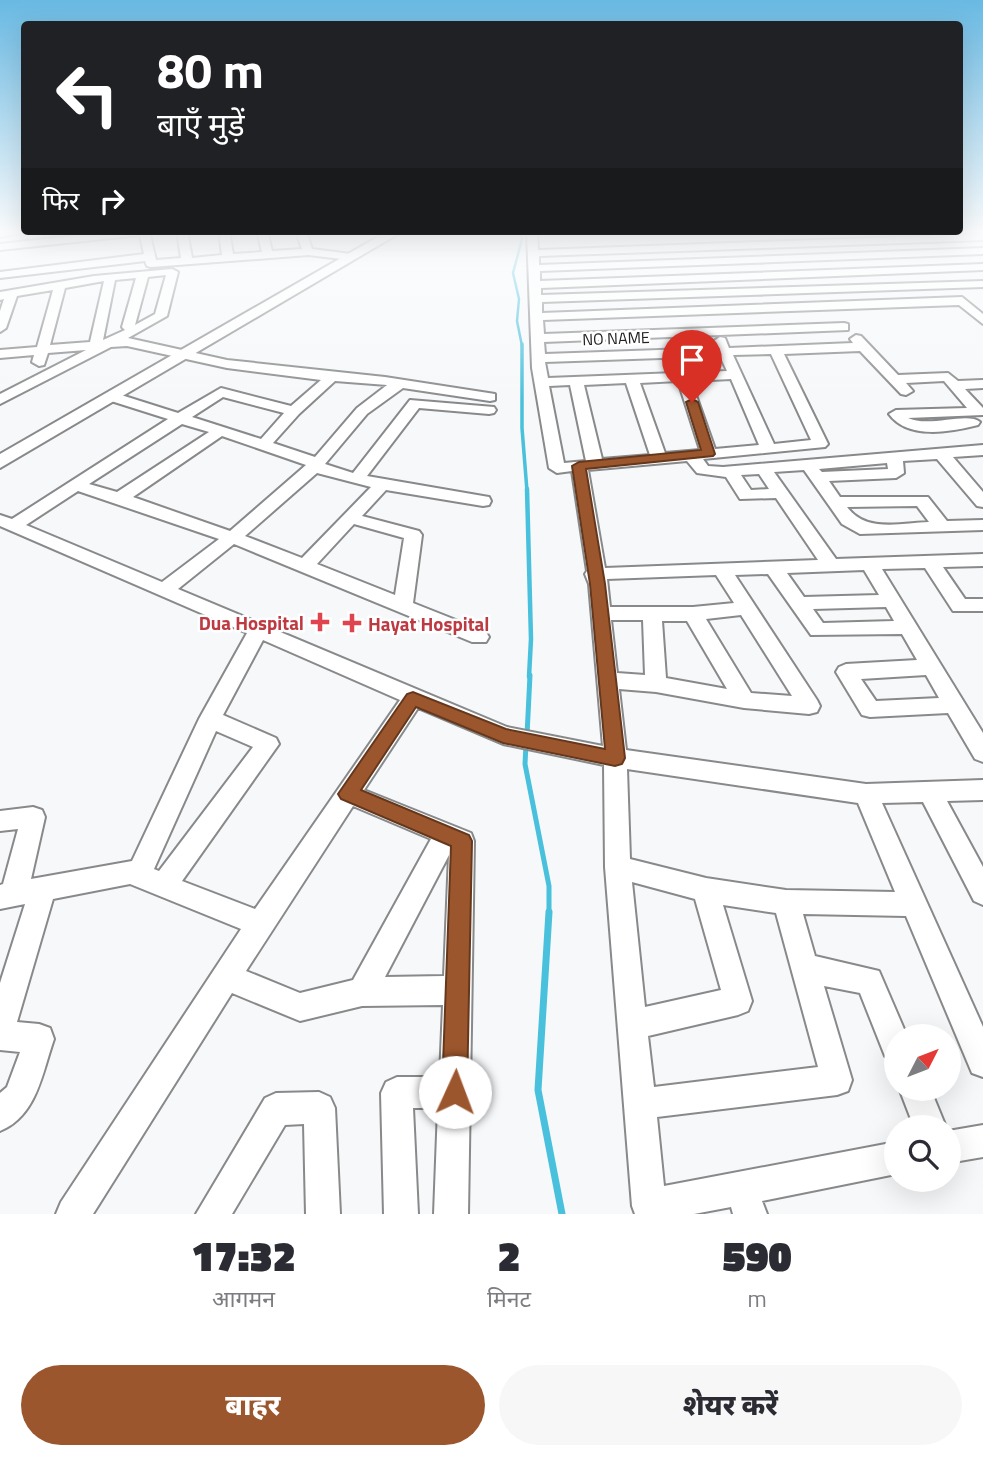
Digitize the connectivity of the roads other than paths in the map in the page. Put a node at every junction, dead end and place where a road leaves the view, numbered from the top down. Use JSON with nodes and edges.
{"nodes":[{"id":1,"x":46,"y":288,"type":"edge"},
{"id":2,"x":59,"y":288,"type":"edge"},
{"id":3,"x":109,"y":288,"type":"edge"},
{"id":4,"x":139,"y":288,"type":"edge"},
{"id":5,"x":168,"y":288,"type":"edge"},
{"id":6,"x":290,"y":288,"type":"edge"},
{"id":7,"x":535,"y":288,"type":"edge"},
{"id":8,"x":688,"y":288,"type":"edge"},
{"id":9,"x":851,"y":288,"type":"edge"},
{"id":10,"x":808,"y":289,"type":"junction"},
{"id":11,"x":692,"y":294,"type":"junction"},
{"id":12,"x":6,"y":295,"type":"edge"},
{"id":13,"x":536,"y":299,"type":"junction"},
{"id":14,"x":983,"y":299,"type":"edge"},
{"id":15,"x":962,"y":301,"type":"junction"},
{"id":16,"x":826,"y":309,"type":"junction"},
{"id":17,"x":703,"y":312,"type":"junction"},
{"id":18,"x":536,"y":317,"type":"junction"},
{"id":19,"x":983,"y":320,"type":"edge"},
{"id":20,"x":128,"y":327,"type":"dead end"},
{"id":21,"x":845,"y":327,"type":"junction"},
{"id":22,"x":0,"y":328,"type":"edge"},
{"id":23,"x":715,"y":332,"type":"junction"},
{"id":24,"x":538,"y":338,"type":"junction"},
{"id":25,"x":102,"y":344,"type":"junction"},
{"id":26,"x":863,"y":347,"type":"junction"},
{"id":27,"x":43,"y":350,"type":"junction"},
{"id":28,"x":776,"y":350,"type":"junction"},
{"id":29,"x":727,"y":351,"type":"junction"},
{"id":30,"x":0,"y":354,"type":"edge"},
{"id":31,"x":175,"y":354,"type":"junction"},
{"id":32,"x":538,"y":358,"type":"junction"},
{"id":33,"x":737,"y":375,"type":"junction"},
{"id":34,"x":332,"y":377,"type":"junction"},
{"id":35,"x":683,"y":377,"type":"junction"},
{"id":36,"x":632,"y":379,"type":"junction"},
{"id":37,"x":894,"y":379,"type":"junction"},
{"id":38,"x":576,"y":381,"type":"junction"},
{"id":39,"x":34,"y":382,"type":"junction"},
{"id":40,"x":541,"y":382,"type":"junction"},
{"id":41,"x":400,"y":384,"type":"junction"},
{"id":42,"x":983,"y":384,"type":"edge"},
{"id":43,"x":954,"y":385,"type":"junction"},
{"id":44,"x":906,"y":391,"type":"dead end"},
{"id":45,"x":113,"y":397,"type":"junction"},
{"id":46,"x":0,"y":400,"type":"edge"},
{"id":47,"x":293,"y":411,"type":"junction"},
{"id":48,"x":182,"y":417,"type":"junction"},
{"id":49,"x":973,"y":422,"type":"dead end"},
{"id":50,"x":222,"y":430,"type":"junction"},
{"id":51,"x":264,"y":444,"type":"junction"},
{"id":52,"x":0,"y":447,"type":"edge"},
{"id":53,"x":769,"y":449,"type":"junction"},
{"id":54,"x":983,"y":450,"type":"edge"},
{"id":55,"x":941,"y":453,"type":"junction"},
{"id":56,"x":709,"y":454,"type":"junction"},
{"id":57,"x":691,"y":455,"type":"junction"},
{"id":58,"x":659,"y":458,"type":"junction"},
{"id":59,"x":0,"y":462,"type":"edge"},
{"id":60,"x":316,"y":464,"type":"junction"},
{"id":61,"x":587,"y":465,"type":"junction"},
{"id":62,"x":763,"y":468,"type":"junction"},
{"id":63,"x":812,"y":470,"type":"junction"},
{"id":64,"x":731,"y":471,"type":"junction"},
{"id":65,"x":357,"y":478,"type":"junction"},
{"id":66,"x":76,"y":485,"type":"junction"},
{"id":67,"x":382,"y":485,"type":"junction"},
{"id":68,"x":781,"y":494,"type":"junction"},
{"id":69,"x":120,"y":498,"type":"junction"},
{"id":70,"x":483,"y":502,"type":"dead end"},
{"id":71,"x":836,"y":502,"type":"junction"},
{"id":72,"x":983,"y":502,"type":"edge"},
{"id":73,"x":350,"y":518,"type":"junction"},
{"id":74,"x":7,"y":522,"type":"edge"},
{"id":75,"x":983,"y":526,"type":"edge"},
{"id":76,"x":942,"y":527,"type":"junction"},
{"id":77,"x":230,"y":539,"type":"junction"},
{"id":78,"x":983,"y":560,"type":"edge"},
{"id":79,"x":930,"y":562,"type":"junction"},
{"id":80,"x":870,"y":564,"type":"junction"},
{"id":81,"x":831,"y":565,"type":"junction"},
{"id":82,"x":772,"y":566,"type":"junction"},
{"id":83,"x":304,"y":567,"type":"junction"},
{"id":84,"x":721,"y":568,"type":"junction"},
{"id":85,"x":594,"y":574,"type":"junction"},
{"id":86,"x":164,"y":590,"type":"junction"},
{"id":87,"x":892,"y":601,"type":"junction"},
{"id":88,"x":799,"y":603,"type":"junction"},
{"id":89,"x":983,"y":605,"type":"edge"},
{"id":90,"x":403,"y":606,"type":"junction"},
{"id":91,"x":747,"y":608,"type":"junction"},
{"id":92,"x":601,"y":613,"type":"junction"},
{"id":93,"x":652,"y":614,"type":"junction"},
{"id":94,"x":693,"y":614,"type":"junction"},
{"id":95,"x":907,"y":627,"type":"junction"},
{"id":96,"x":258,"y":631,"type":"junction"},
{"id":97,"x":479,"y":636,"type":"dead end"},
{"id":98,"x":932,"y":667,"type":"junction"},
{"id":99,"x":608,"y":680,"type":"junction"},
{"id":100,"x":656,"y":684,"type":"junction"},
{"id":101,"x":413,"y":698,"type":"junction"},
{"id":102,"x":744,"y":700,"type":"junction"},
{"id":103,"x":954,"y":705,"type":"junction"},
{"id":104,"x":209,"y":719,"type":"junction"},
{"id":105,"x":983,"y":753,"type":"edge"},
{"id":106,"x":615,"y":758,"type":"junction"},
{"id":107,"x":983,"y":790,"type":"edge"},
{"id":108,"x":930,"y":792,"type":"junction"},
{"id":109,"x":348,"y":794,"type":"junction"},
{"id":110,"x":866,"y":794,"type":"junction"},
{"id":111,"x":0,"y":821,"type":"edge"},
{"id":112,"x":446,"y":834,"type":"junction"},
{"id":113,"x":618,"y":867,"type":"junction"},
{"id":114,"x":139,"y":874,"type":"junction"},
{"id":115,"x":164,"y":885,"type":"junction"},
{"id":116,"x":43,"y":889,"type":"junction"},
{"id":117,"x":706,"y":890,"type":"junction"},
{"id":118,"x":983,"y":892,"type":"edge"},
{"id":119,"x":7,"y":896,"type":"edge"},
{"id":120,"x":786,"y":902,"type":"junction"},
{"id":121,"x":914,"y":904,"type":"junction"},
{"id":122,"x":260,"y":924,"type":"junction"},
{"id":123,"x":805,"y":968,"type":"junction"},
{"id":124,"x":226,"y":977,"type":"junction"},
{"id":125,"x":458,"y":990,"type":"junction"},
{"id":126,"x":362,"y":992,"type":"junction"},
{"id":127,"x":887,"y":1024,"type":"edge"},
{"id":128,"x":632,"y":1025,"type":"junction"},
{"id":129,"x":0,"y":1032,"type":"edge"},
{"id":130,"x":983,"y":1062,"type":"edge"},
{"id":131,"x":455,"y":1092,"type":"junction"},
{"id":132,"x":639,"y":1104,"type":"junction"},
{"id":133,"x":0,"y":1115,"type":"edge"},
{"id":134,"x":983,"y":1141,"type":"edge"},
{"id":135,"x":961,"y":1145,"type":"edge"},
{"id":136,"x":884,"y":1161,"type":"edge"},
{"id":137,"x":745,"y":1201,"type":"edge"},
{"id":138,"x":73,"y":1214,"type":"edge"},
{"id":139,"x":213,"y":1214,"type":"edge"},
{"id":140,"x":323,"y":1214,"type":"edge"},
{"id":141,"x":401,"y":1214,"type":"edge"},
{"id":142,"x":451,"y":1214,"type":"edge"}],
"edges":[{"from":1,"to":12,"type":"street"},
{"from":2,"to":27,"type":"street"},
{"from":3,"to":25,"type":"street"},
{"from":4,"to":20,"type":"street"},
{"from":5,"to":25,"type":"street"},
{"from":6,"to":31,"type":"main road"},
{"from":7,"to":13,"type":"street"},
{"from":8,"to":11,"type":"street"},
{"from":9,"to":10,"type":"street"},
{"from":10,"to":11,"type":"street"},
{"from":10,"to":16,"type":"street"},
{"from":11,"to":13,"type":"street"},
{"from":11,"to":17,"type":"street"},
{"from":12,"to":22,"type":"street"},
{"from":13,"to":18,"type":"street"},
{"from":14,"to":15,"type":"street","name":"NO NAME"},
{"from":15,"to":16,"type":"street","name":"NO NAME"},
{"from":15,"to":19,"type":"street"},
{"from":16,"to":17,"type":"street","name":"NO NAME"},
{"from":16,"to":21,"type":"street"},
{"from":17,"to":18,"type":"street","name":"NO NAME"},
{"from":17,"to":23,"type":"street"},
{"from":18,"to":24,"type":"street"},
{"from":21,"to":23,"type":"street","name":"NO NAME"},
{"from":21,"to":26,"type":"street"},
{"from":23,"to":24,"type":"street","name":"NO NAME"},
{"from":23,"to":29,"type":"street"},
{"from":24,"to":32,"type":"street"},
{"from":25,"to":27,"type":"street"},
{"from":25,"to":31,"type":"street"},
{"from":25,"to":39,"type":"street"},
{"from":26,"to":28,"type":"street","name":"NO NAME"},
{"from":26,"to":37,"type":"street"},
{"from":27,"to":30,"type":"street"},
{"from":27,"to":39,"type":"street"},
{"from":28,"to":29,"type":"street","name":"NO NAME"},
{"from":28,"to":53,"type":"street"},
{"from":29,"to":32,"type":"street","name":"NO NAME"},
{"from":29,"to":33,"type":"street"},
{"from":31,"to":34,"type":"street"},
{"from":31,"to":45,"type":"main road"},
{"from":31,"to":52,"type":"main road"},
{"from":32,"to":40,"type":"street"},
{"from":33,"to":35,"type":"street"},
{"from":33,"to":53,"type":"street"},
{"from":34,"to":41,"type":"street"},
{"from":34,"to":47,"type":"street"},
{"from":35,"to":36,"type":"street"},
{"from":35,"to":56,"type":"street"},
{"from":36,"to":38,"type":"street"},
{"from":36,"to":58,"type":"street"},
{"from":37,"to":43,"type":"street"},
{"from":37,"to":44,"type":"street"},
{"from":38,"to":40,"type":"street"},
{"from":38,"to":61,"type":"street"},
{"from":39,"to":46,"type":"street"},
{"from":40,"to":61,"type":"street"},
{"from":41,"to":60,"type":"street"},
{"from":41,"to":65,"type":"street"},
{"from":42,"to":43,"type":"street"},
{"from":43,"to":49,"type":"street"},
{"from":45,"to":48,"type":"street"},
{"from":45,"to":59,"type":"main road"},
{"from":47,"to":48,"type":"street"},
{"from":47,"to":51,"type":"street"},
{"from":48,"to":50,"type":"street"},
{"from":48,"to":66,"type":"street"},
{"from":50,"to":51,"type":"street"},
{"from":50,"to":69,"type":"street"},
{"from":51,"to":60,"type":"street"},
{"from":53,"to":56,"type":"street"},
{"from":54,"to":55,"type":"street"},
{"from":55,"to":63,"type":"street"},
{"from":55,"to":72,"type":"street"},
{"from":56,"to":57,"type":"street"},
{"from":57,"to":58,"type":"street"},
{"from":57,"to":64,"type":"street"},
{"from":58,"to":61,"type":"street"},
{"from":60,"to":65,"type":"street"},
{"from":60,"to":77,"type":"street"},
{"from":61,"to":85,"type":"street"},
{"from":62,"to":63,"type":"street"},
{"from":62,"to":64,"type":"street"},
{"from":62,"to":68,"type":"street"},
{"from":63,"to":71,"type":"street"},
{"from":64,"to":68,"type":"street"},
{"from":65,"to":67,"type":"street"},
{"from":66,"to":69,"type":"street"},
{"from":66,"to":74,"type":"street"},
{"from":67,"to":70,"type":"street"},
{"from":67,"to":73,"type":"street"},
{"from":68,"to":81,"type":"street"},
{"from":69,"to":77,"type":"street"},
{"from":71,"to":76,"type":"street"},
{"from":71,"to":76,"type":"street"},
{"from":73,"to":83,"type":"street"},
{"from":73,"to":90,"type":"street"},
{"from":74,"to":86,"type":"street"},
{"from":75,"to":76,"type":"street"},
{"from":77,"to":83,"type":"street"},
{"from":77,"to":86,"type":"street"},
{"from":78,"to":79,"type":"street"},
{"from":79,"to":80,"type":"street"},
{"from":79,"to":89,"type":"street"},
{"from":80,"to":81,"type":"street"},
{"from":80,"to":87,"type":"street"},
{"from":81,"to":82,"type":"street"},
{"from":82,"to":84,"type":"street"},
{"from":82,"to":88,"type":"street"},
{"from":83,"to":90,"type":"street"},
{"from":84,"to":85,"type":"street"},
{"from":84,"to":91,"type":"street"},
{"from":85,"to":92,"type":"street"},
{"from":86,"to":96,"type":"street"},
{"from":87,"to":88,"type":"street"},
{"from":87,"to":95,"type":"street"},
{"from":88,"to":95,"type":"street"},
{"from":90,"to":97,"type":"street"},
{"from":91,"to":94,"type":"street"},
{"from":91,"to":102,"type":"street"},
{"from":92,"to":93,"type":"street"},
{"from":92,"to":99,"type":"street"},
{"from":93,"to":94,"type":"street"},
{"from":93,"to":100,"type":"street"},
{"from":94,"to":102,"type":"street"},
{"from":95,"to":98,"type":"street"},
{"from":96,"to":101,"type":"street"},
{"from":96,"to":104,"type":"street"},
{"from":98,"to":103,"type":"street"},
{"from":98,"to":103,"type":"street"},
{"from":99,"to":100,"type":"street"},
{"from":99,"to":106,"type":"street"},
{"from":100,"to":102,"type":"street"},
{"from":101,"to":106,"type":"street"},
{"from":101,"to":109,"type":"street"},
{"from":103,"to":105,"type":"street"},
{"from":104,"to":114,"type":"street"},
{"from":104,"to":115,"type":"street"},
{"from":106,"to":110,"type":"street"},
{"from":106,"to":113,"type":"street"},
{"from":107,"to":108,"type":"street"},
{"from":108,"to":110,"type":"street"},
{"from":108,"to":118,"type":"street"},
{"from":109,"to":112,"type":"street"},
{"from":109,"to":122,"type":"street"},
{"from":110,"to":121,"type":"street"},
{"from":111,"to":119,"type":"street"},
{"from":112,"to":125,"type":"street"},
{"from":112,"to":126,"type":"street"},
{"from":113,"to":117,"type":"street"},
{"from":113,"to":128,"type":"street"},
{"from":114,"to":115,"type":"street"},
{"from":114,"to":116,"type":"street"},
{"from":115,"to":122,"type":"street"},
{"from":116,"to":119,"type":"street"},
{"from":116,"to":129,"type":"street"},
{"from":117,"to":120,"type":"street"},
{"from":117,"to":128,"type":"street"},
{"from":120,"to":121,"type":"street"},
{"from":120,"to":123,"type":"street"},
{"from":121,"to":130,"type":"street"},
{"from":122,"to":124,"type":"street"},
{"from":123,"to":127,"type":"street"},
{"from":123,"to":132,"type":"street"},
{"from":124,"to":126,"type":"street"},
{"from":124,"to":138,"type":"street"},
{"from":125,"to":126,"type":"street"},
{"from":125,"to":131,"type":"street"},
{"from":128,"to":132,"type":"street"},
{"from":129,"to":133,"type":"street"},
{"from":131,"to":141,"type":"street"},
{"from":131,"to":142,"type":"street"},
{"from":132,"to":137,"type":"street"},
{"from":134,"to":135,"type":"street"},
{"from":136,"to":137,"type":"street"},
{"from":139,"to":140,"type":"street"}]}
